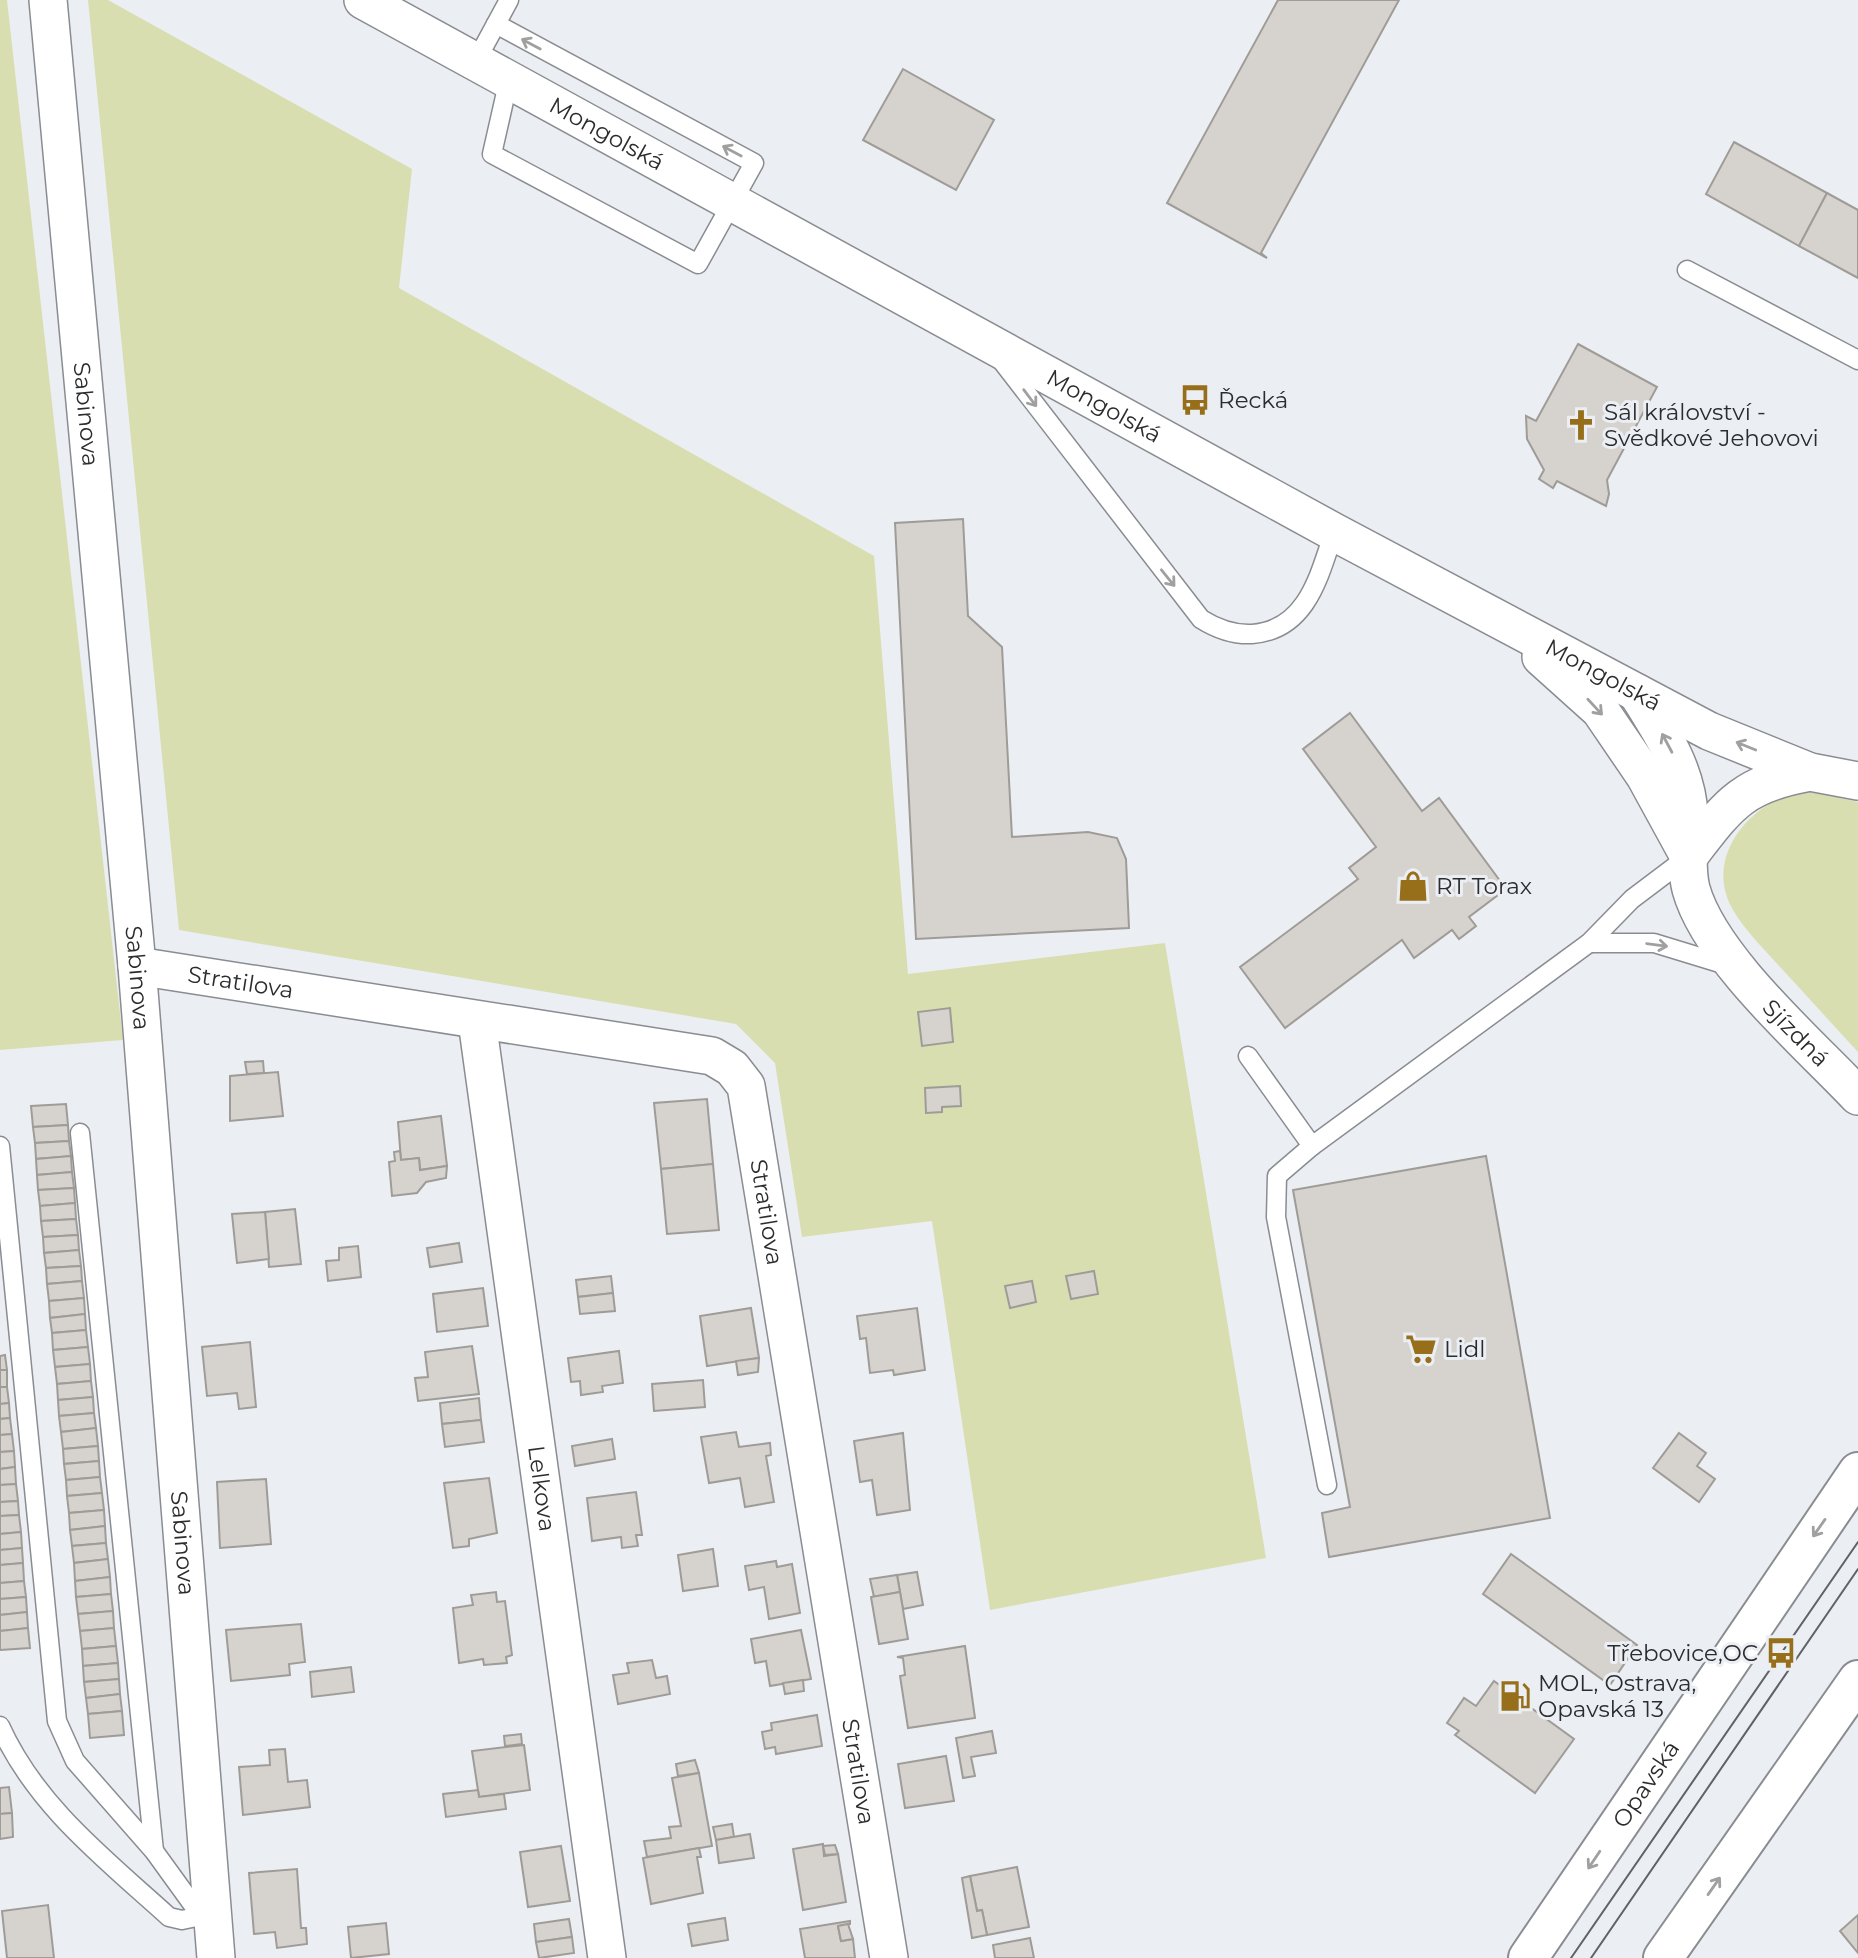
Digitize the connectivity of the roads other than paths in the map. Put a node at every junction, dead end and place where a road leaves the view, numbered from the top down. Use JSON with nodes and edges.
{"nodes":[{"id":1,"x":48,"y":0,"type":"edge"},
{"id":2,"x":363,"y":0,"type":"edge"},
{"id":3,"x":509,"y":0,"type":"edge"},
{"id":4,"x":496,"y":24,"type":"junction"},
{"id":5,"x":476,"y":61,"type":"junction"},
{"id":6,"x":509,"y":79,"type":"junction"},
{"id":7,"x":733,"y":201,"type":"junction"},
{"id":8,"x":1687,"y":270,"type":"dead end"},
{"id":9,"x":989,"y":343,"type":"junction"},
{"id":10,"x":1858,"y":360,"type":"edge"},
{"id":11,"x":1334,"y":532,"type":"junction"},
{"id":12,"x":1489,"y":614,"type":"junction"},
{"id":13,"x":1637,"y":692,"type":"junction"},
{"id":14,"x":1810,"y":772,"type":"junction"},
{"id":15,"x":1858,"y":781,"type":"edge"},
{"id":16,"x":1689,"y":856,"type":"junction"},
{"id":17,"x":1589,"y":943,"type":"junction"},
{"id":18,"x":137,"y":966,"type":"junction"},
{"id":19,"x":1737,"y":969,"type":"junction"},
{"id":20,"x":477,"y":1021,"type":"junction"},
{"id":21,"x":1248,"y":1056,"type":"dead end"},
{"id":22,"x":1858,"y":1096,"type":"edge"},
{"id":23,"x":80,"y":1133,"type":"dead end"},
{"id":24,"x":0,"y":1146,"type":"edge"},
{"id":25,"x":1312,"y":1146,"type":"junction"},
{"id":26,"x":1858,"y":1472,"type":"edge"},
{"id":27,"x":1327,"y":1485,"type":"dead end"},
{"id":28,"x":1858,"y":1680,"type":"edge"},
{"id":29,"x":0,"y":1726,"type":"edge"},
{"id":30,"x":154,"y":1851,"type":"junction"},
{"id":31,"x":206,"y":1916,"type":"junction"},
{"id":32,"x":216,"y":1958,"type":"edge"},
{"id":33,"x":607,"y":1958,"type":"edge"},
{"id":34,"x":889,"y":1958,"type":"edge"},
{"id":35,"x":1528,"y":1958,"type":"edge"},
{"id":36,"x":1663,"y":1958,"type":"edge"}],
"edges":[{"from":1,"to":18,"type":"street","name":"Sabinova"},
{"from":2,"to":5,"type":"street","name":"Mongolská"},
{"from":3,"to":4,"type":"lane"},
{"from":4,"to":5,"type":"lane"},
{"from":7,"to":4,"type":"lane","one_way":true},
{"from":5,"to":6,"type":"street","name":"Mongolská"},
{"from":6,"to":7,"type":"street","name":"Mongolská"},
{"from":6,"to":7,"type":"lane"},
{"from":7,"to":9,"type":"street","name":"Mongolská"},
{"from":8,"to":10,"type":"lane"},
{"from":9,"to":11,"type":"street","name":"Mongolská"},
{"from":9,"to":11,"type":"lane","one_way":true},
{"from":11,"to":12,"type":"street","name":"Mongolská"},
{"from":12,"to":13,"type":"street","name":"Mongolská"},
{"from":12,"to":16,"type":"street","one_way":true},
{"from":14,"to":13,"type":"street","name":"Mongolská","one_way":true},
{"from":16,"to":13,"type":"street","name":"Sjízdná","one_way":true},
{"from":14,"to":15,"type":"street","name":"Mongolská"},
{"from":14,"to":16,"type":"street"},
{"from":16,"to":17,"type":"lane"},
{"from":16,"to":19,"type":"street","name":"Sjízdná"},
{"from":17,"to":19,"type":"lane","one_way":true},
{"from":17,"to":25,"type":"lane"},
{"from":18,"to":20,"type":"street","name":"Stratilova"},
{"from":18,"to":31,"type":"street","name":"Sabinova"},
{"from":19,"to":22,"type":"street","name":"Sjízdná"},
{"from":20,"to":33,"type":"street","name":"Lelkova"},
{"from":20,"to":34,"type":"street","name":"Stratilova"},
{"from":21,"to":25,"type":"lane"},
{"from":23,"to":30,"type":"lane"},
{"from":24,"to":30,"type":"lane"},
{"from":25,"to":27,"type":"lane"},
{"from":26,"to":35,"type":"main road","name":"Opavská","one_way":true},
{"from":36,"to":28,"type":"main road","one_way":true},
{"from":29,"to":31,"type":"lane"},
{"from":30,"to":31,"type":"lane"},
{"from":31,"to":32,"type":"street","name":"Sabinova"}]}
